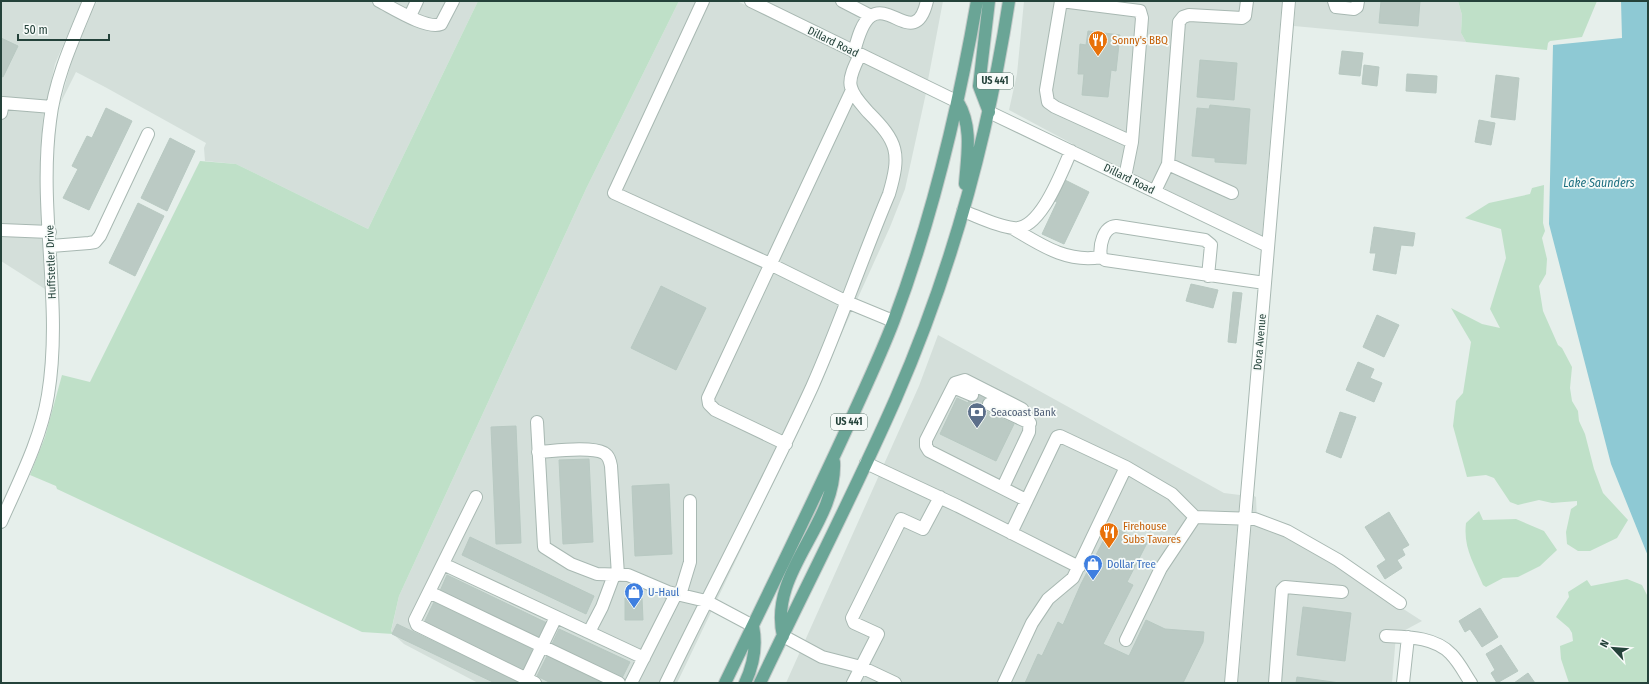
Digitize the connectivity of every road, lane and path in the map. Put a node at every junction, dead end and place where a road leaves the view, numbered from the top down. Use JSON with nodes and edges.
{"nodes":[{"id":1,"x":379,"y":1,"type":"edge"},
{"id":2,"x":417,"y":1,"type":"edge"},
{"id":3,"x":452,"y":1,"type":"edge"},
{"id":4,"x":703,"y":1,"type":"edge"},
{"id":5,"x":751,"y":1,"type":"edge"},
{"id":6,"x":842,"y":1,"type":"edge"},
{"id":7,"x":927,"y":1,"type":"edge"},
{"id":8,"x":977,"y":1,"type":"edge"},
{"id":9,"x":989,"y":1,"type":"edge"},
{"id":10,"x":1010,"y":1,"type":"edge"},
{"id":11,"x":1061,"y":1,"type":"edge"},
{"id":12,"x":1247,"y":1,"type":"edge"},
{"id":13,"x":1289,"y":1,"type":"edge"},
{"id":14,"x":1334,"y":1,"type":"edge"},
{"id":15,"x":1358,"y":1,"type":"edge"},
{"id":16,"x":86,"y":2,"type":"edge"},
{"id":17,"x":410,"y":16,"type":"junction"},
{"id":18,"x":871,"y":16,"type":"junction"},
{"id":19,"x":857,"y":54,"type":"junction"},
{"id":20,"x":852,"y":90,"type":"junction"},
{"id":21,"x":958,"y":102,"type":"junction"},
{"id":22,"x":52,"y":107,"type":"junction"},
{"id":23,"x":988,"y":112,"type":"junction"},
{"id":24,"x":1,"y":113,"type":"edge"},
{"id":25,"x":148,"y":134,"type":"dead end"},
{"id":26,"x":1132,"y":142,"type":"junction"},
{"id":27,"x":1071,"y":151,"type":"junction"},
{"id":28,"x":1168,"y":164,"type":"junction"},
{"id":29,"x":1125,"y":177,"type":"junction"},
{"id":30,"x":1155,"y":191,"type":"junction"},
{"id":31,"x":1232,"y":193,"type":"dead end"},
{"id":32,"x":963,"y":210,"type":"junction"},
{"id":33,"x":1014,"y":229,"type":"junction"},
{"id":34,"x":1,"y":230,"type":"edge"},
{"id":35,"x":50,"y":232,"type":"junction"},
{"id":36,"x":50,"y":246,"type":"junction"},
{"id":37,"x":1268,"y":246,"type":"junction"},
{"id":38,"x":1101,"y":257,"type":"junction"},
{"id":39,"x":770,"y":264,"type":"junction"},
{"id":40,"x":1208,"y":276,"type":"junction"},
{"id":41,"x":1265,"y":283,"type":"junction"},
{"id":42,"x":847,"y":302,"type":"junction"},
{"id":43,"x":893,"y":321,"type":"junction"},
{"id":44,"x":953,"y":386,"type":"junction"},
{"id":45,"x":972,"y":396,"type":"tunnel mouth"},
{"id":46,"x":989,"y":404,"type":"tunnel mouth"},
{"id":47,"x":537,"y":422,"type":"dead end"},
{"id":48,"x":1030,"y":423,"type":"junction"},
{"id":49,"x":786,"y":444,"type":"junction"},
{"id":50,"x":538,"y":452,"type":"junction"},
{"id":51,"x":834,"y":456,"type":"junction"},
{"id":52,"x":866,"y":462,"type":"junction"},
{"id":53,"x":1126,"y":467,"type":"junction"},
{"id":54,"x":1003,"y":487,"type":"junction"},
{"id":55,"x":476,"y":497,"type":"dead end"},
{"id":56,"x":940,"y":497,"type":"junction"},
{"id":57,"x":1026,"y":500,"type":"junction"},
{"id":58,"x":690,"y":501,"type":"dead end"},
{"id":59,"x":1195,"y":517,"type":"junction"},
{"id":60,"x":1245,"y":519,"type":"junction"},
{"id":61,"x":1,"y":522,"type":"edge"},
{"id":62,"x":1011,"y":533,"type":"junction"},
{"id":63,"x":443,"y":564,"type":"junction"},
{"id":64,"x":1079,"y":567,"type":"junction"},
{"id":65,"x":616,"y":575,"type":"junction"},
{"id":66,"x":429,"y":592,"type":"junction"},
{"id":67,"x":1342,"y":592,"type":"dead end"},
{"id":68,"x":678,"y":594,"type":"junction"},
{"id":69,"x":706,"y":601,"type":"junction"},
{"id":70,"x":1400,"y":604,"type":"dead end"},
{"id":71,"x":556,"y":617,"type":"junction"},
{"id":72,"x":753,"y":626,"type":"junction"},
{"id":73,"x":589,"y":632,"type":"junction"},
{"id":74,"x":783,"y":636,"type":"junction"},
{"id":75,"x":1386,"y":636,"type":"dead end"},
{"id":76,"x":1408,"y":638,"type":"junction"},
{"id":77,"x":1126,"y":640,"type":"dead end"},
{"id":78,"x":542,"y":646,"type":"junction"},
{"id":79,"x":644,"y":658,"type":"junction"},
{"id":80,"x":861,"y":667,"type":"junction"},
{"id":81,"x":531,"y":681,"type":"edge"},
{"id":82,"x":619,"y":683,"type":"edge"},
{"id":83,"x":631,"y":683,"type":"edge"},
{"id":84,"x":666,"y":683,"type":"edge"},
{"id":85,"x":725,"y":683,"type":"edge"},
{"id":86,"x":746,"y":683,"type":"edge"},
{"id":87,"x":760,"y":683,"type":"edge"},
{"id":88,"x":853,"y":683,"type":"edge"},
{"id":89,"x":895,"y":683,"type":"edge"},
{"id":90,"x":1004,"y":683,"type":"edge"},
{"id":91,"x":1231,"y":683,"type":"edge"},
{"id":92,"x":1276,"y":683,"type":"edge"},
{"id":93,"x":1403,"y":683,"type":"edge"},
{"id":94,"x":1470,"y":683,"type":"edge"}],
"edges":[{"from":1,"to":17,"type":"street"},
{"from":2,"to":17,"type":"street"},
{"from":3,"to":17,"type":"street"},
{"from":4,"to":39,"type":"street"},
{"from":5,"to":19,"type":"street","name":"Dillard Road"},
{"from":6,"to":18,"type":"street"},
{"from":7,"to":18,"type":"street"},
{"from":8,"to":21,"type":"main road","number":"US 441"},
{"from":9,"to":23,"type":"main road"},
{"from":10,"to":23,"type":"main road","number":"US 441"},
{"from":11,"to":26,"type":"street"},
{"from":11,"to":26,"type":"street"},
{"from":12,"to":28,"type":"street"},
{"from":13,"to":37,"type":"street","name":"Dora Avenue"},
{"from":14,"to":15,"type":"street"},
{"from":16,"to":22,"type":"street","name":"Huffstetler Drive"},
{"from":18,"to":19,"type":"street"},
{"from":19,"to":20,"type":"street"},
{"from":19,"to":21,"type":"street","name":"Dillard Road"},
{"from":20,"to":39,"type":"street"},
{"from":20,"to":42,"type":"street"},
{"from":21,"to":32,"type":"main road"},
{"from":21,"to":43,"type":"main road","number":"US 441"},
{"from":22,"to":24,"type":"street"},
{"from":22,"to":35,"type":"street","name":"Huffstetler Drive"},
{"from":23,"to":27,"type":"street","name":"Dillard Road"},
{"from":23,"to":32,"type":"main road","number":"US 441"},
{"from":25,"to":36,"type":"street"},
{"from":26,"to":29,"type":"street"},
{"from":27,"to":29,"type":"street","name":"Dillard Road"},
{"from":27,"to":33,"type":"street"},
{"from":28,"to":30,"type":"street"},
{"from":28,"to":31,"type":"street"},
{"from":29,"to":30,"type":"street","name":"Dillard Road"},
{"from":30,"to":37,"type":"street","name":"Dillard Road"},
{"from":32,"to":33,"type":"street"},
{"from":32,"to":52,"type":"main road","number":"US 441"},
{"from":33,"to":38,"type":"street"},
{"from":34,"to":35,"type":"street"},
{"from":35,"to":36,"type":"street","name":"Huffstetler Drive"},
{"from":36,"to":61,"type":"street","name":"Huffstetler Drive"},
{"from":37,"to":41,"type":"street","name":"Dora Avenue"},
{"from":38,"to":40,"type":"street"},
{"from":38,"to":40,"type":"street"},
{"from":39,"to":42,"type":"street"},
{"from":39,"to":49,"type":"street"},
{"from":40,"to":41,"type":"street"},
{"from":41,"to":60,"type":"street","name":"Dora Avenue"},
{"from":42,"to":43,"type":"street"},
{"from":42,"to":49,"type":"street"},
{"from":43,"to":51,"type":"main road","number":"US 441"},
{"from":44,"to":45,"type":"street"},
{"from":44,"to":48,"type":"street"},
{"from":44,"to":54,"type":"street"},
{"from":46,"to":48,"type":"street"},
{"from":47,"to":50,"type":"street"},
{"from":48,"to":54,"type":"street"},
{"from":49,"to":69,"type":"street"},
{"from":50,"to":65,"type":"street"},
{"from":50,"to":65,"type":"street"},
{"from":51,"to":72,"type":"main road","number":"US 441"},
{"from":51,"to":74,"type":"main road"},
{"from":52,"to":56,"type":"street"},
{"from":52,"to":74,"type":"main road","number":"US 441"},
{"from":53,"to":57,"type":"street"},
{"from":53,"to":59,"type":"street"},
{"from":53,"to":64,"type":"street"},
{"from":54,"to":57,"type":"street"},
{"from":55,"to":63,"type":"street"},
{"from":56,"to":62,"type":"street"},
{"from":56,"to":80,"type":"street"},
{"from":57,"to":62,"type":"street"},
{"from":58,"to":68,"type":"street"},
{"from":59,"to":60,"type":"street"},
{"from":59,"to":77,"type":"street"},
{"from":60,"to":70,"type":"street"},
{"from":60,"to":91,"type":"street","name":"Dora Avenue"},
{"from":62,"to":64,"type":"street"},
{"from":63,"to":66,"type":"street"},
{"from":63,"to":71,"type":"street"},
{"from":64,"to":90,"type":"street"},
{"from":65,"to":68,"type":"street"},
{"from":65,"to":73,"type":"street"},
{"from":66,"to":78,"type":"street"},
{"from":66,"to":81,"type":"street"},
{"from":67,"to":92,"type":"street"},
{"from":68,"to":69,"type":"street"},
{"from":68,"to":79,"type":"street"},
{"from":69,"to":72,"type":"street"},
{"from":69,"to":84,"type":"street"},
{"from":71,"to":73,"type":"street"},
{"from":71,"to":78,"type":"street"},
{"from":72,"to":85,"type":"main road","number":"US 441"},
{"from":72,"to":86,"type":"main road"},
{"from":73,"to":79,"type":"street"},
{"from":74,"to":80,"type":"street"},
{"from":74,"to":87,"type":"main road","number":"US 441"},
{"from":75,"to":76,"type":"street"},
{"from":76,"to":93,"type":"street"},
{"from":76,"to":94,"type":"street"},
{"from":78,"to":81,"type":"street"},
{"from":78,"to":82,"type":"street"},
{"from":79,"to":83,"type":"street"},
{"from":80,"to":88,"type":"street"},
{"from":80,"to":89,"type":"street"}]}
